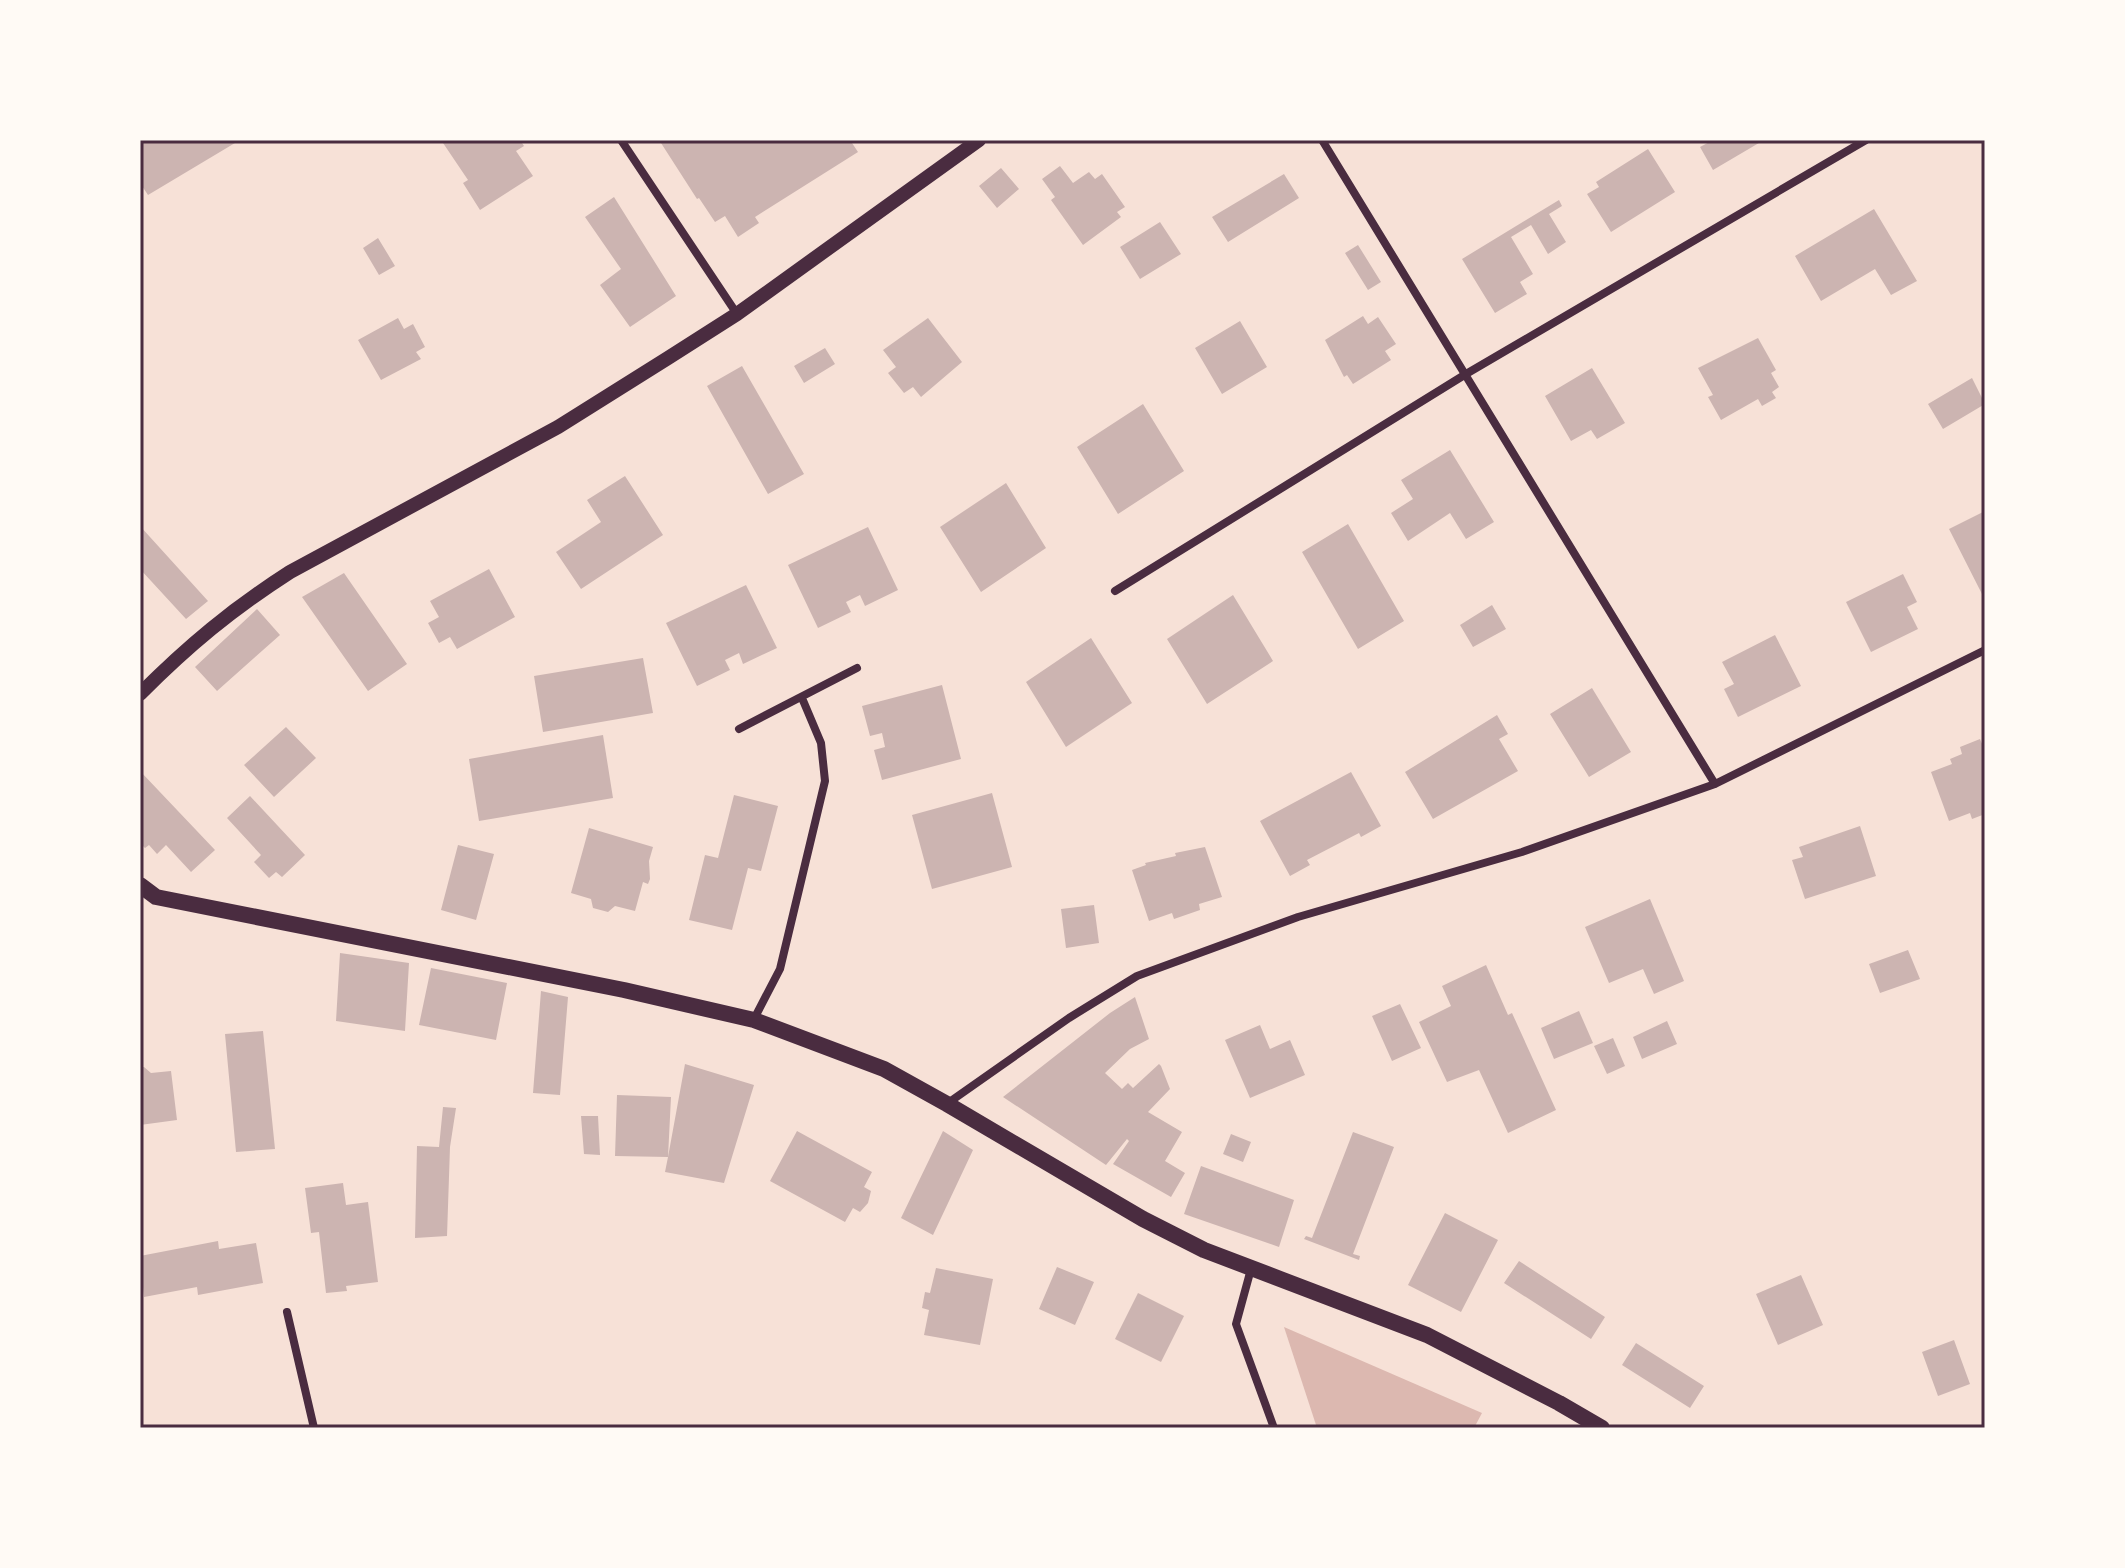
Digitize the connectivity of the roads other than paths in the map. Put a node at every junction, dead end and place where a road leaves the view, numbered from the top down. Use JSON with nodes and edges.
{"nodes":[{"id":1,"x":621,"y":140,"type":"edge"},
{"id":2,"x":979,"y":140,"type":"edge"},
{"id":3,"x":1322,"y":140,"type":"edge"},
{"id":4,"x":1866,"y":140,"type":"edge"},
{"id":5,"x":737,"y":314,"type":"junction"},
{"id":6,"x":1466,"y":374,"type":"junction"},
{"id":7,"x":1115,"y":591,"type":"dead end"},
{"id":8,"x":1985,"y":650,"type":"edge"},
{"id":9,"x":857,"y":668,"type":"dead end"},
{"id":10,"x":140,"y":694,"type":"edge"},
{"id":11,"x":802,"y":698,"type":"junction"},
{"id":12,"x":739,"y":729,"type":"dead end"},
{"id":13,"x":1715,"y":784,"type":"junction"},
{"id":14,"x":140,"y":885,"type":"edge"},
{"id":15,"x":754,"y":1020,"type":"junction"},
{"id":16,"x":947,"y":1104,"type":"junction"},
{"id":17,"x":1251,"y":1269,"type":"junction"},
{"id":18,"x":287,"y":1312,"type":"dead end"},
{"id":19,"x":314,"y":1428,"type":"edge"},
{"id":20,"x":1274,"y":1428,"type":"edge"},
{"id":21,"x":1602,"y":1428,"type":"edge"}],
"edges":[{"from":1,"to":5,"type":"street"},
{"from":2,"to":5,"type":"street"},
{"from":3,"to":6,"type":"street"},
{"from":4,"to":6,"type":"street"},
{"from":5,"to":10,"type":"street"},
{"from":6,"to":7,"type":"street"},
{"from":6,"to":13,"type":"street"},
{"from":8,"to":13,"type":"street"},
{"from":9,"to":11,"type":"street"},
{"from":11,"to":12,"type":"street"},
{"from":11,"to":15,"type":"street"},
{"from":13,"to":16,"type":"street"},
{"from":14,"to":15,"type":"main road"},
{"from":15,"to":16,"type":"main road"},
{"from":16,"to":17,"type":"main road"},
{"from":17,"to":20,"type":"street"},
{"from":17,"to":21,"type":"main road"},
{"from":18,"to":19,"type":"street"}]}
